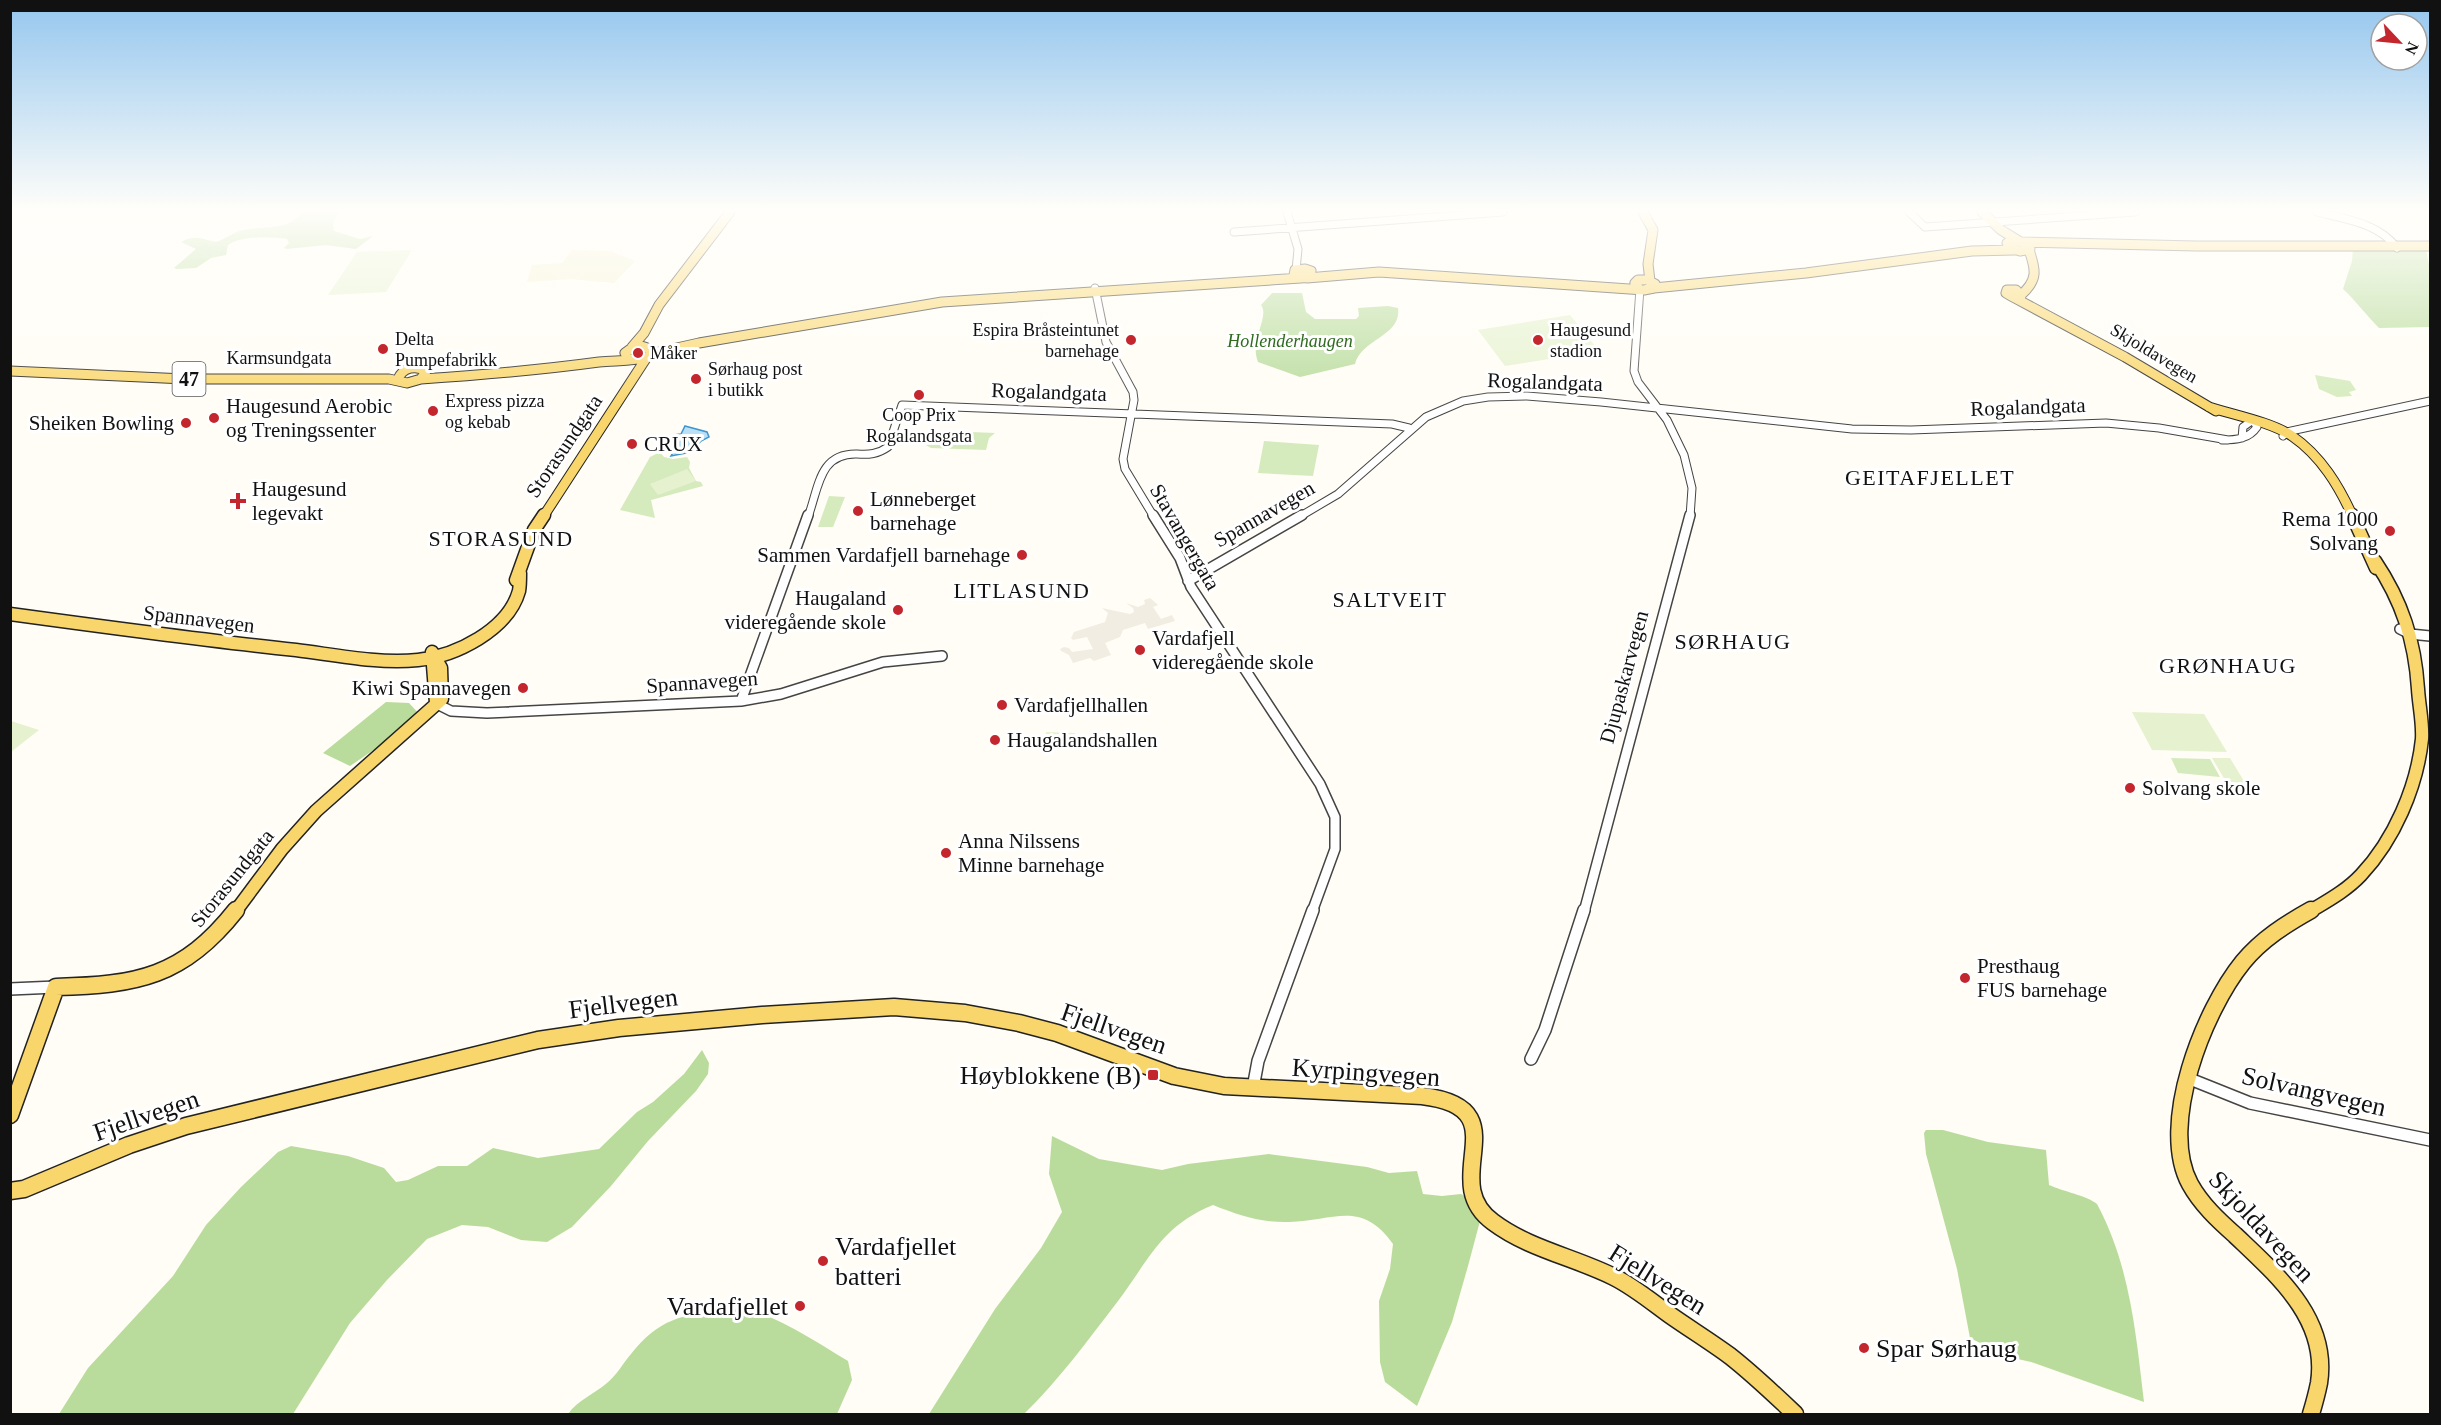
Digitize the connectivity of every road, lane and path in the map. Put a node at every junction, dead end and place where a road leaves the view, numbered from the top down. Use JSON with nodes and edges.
{"nodes":[{"id":1,"x":680,"y":278,"type":"edge"},
{"id":2,"x":1226,"y":278,"type":"edge"},
{"id":3,"x":1247,"y":278,"type":"edge"},
{"id":4,"x":1516,"y":278,"type":"edge"},
{"id":5,"x":1646,"y":278,"type":"edge"},
{"id":6,"x":1724,"y":278,"type":"edge"},
{"id":7,"x":1732,"y":278,"type":"edge"},
{"id":8,"x":2035,"y":278,"type":"edge"},
{"id":9,"x":1645,"y":285,"type":"junction"},
{"id":10,"x":1096,"y":290,"type":"junction"},
{"id":11,"x":644,"y":333,"type":"junction"},
{"id":12,"x":647,"y":351,"type":"junction"},
{"id":13,"x":630,"y":354,"type":"junction"},
{"id":14,"x":10,"y":369,"type":"edge"},
{"id":15,"x":633,"y":378,"type":"junction"},
{"id":16,"x":2430,"y":401,"type":"edge"},
{"id":17,"x":1658,"y":407,"type":"junction"},
{"id":18,"x":1132,"y":413,"type":"junction"},
{"id":19,"x":2252,"y":423,"type":"junction"},
{"id":20,"x":1409,"y":428,"type":"junction"},
{"id":21,"x":2287,"y":435,"type":"junction"},
{"id":22,"x":2242,"y":438,"type":"junction"},
{"id":23,"x":1188,"y":581,"type":"junction"},
{"id":24,"x":10,"y":614,"type":"edge"},
{"id":25,"x":2406,"y":630,"type":"junction"},
{"id":26,"x":2430,"y":635,"type":"edge"},
{"id":27,"x":433,"y":656,"type":"junction"},
{"id":28,"x":942,"y":656,"type":"dead end"},
{"id":29,"x":741,"y":701,"type":"junction"},
{"id":30,"x":440,"y":702,"type":"junction"},
{"id":31,"x":56,"y":987,"type":"junction"},
{"id":32,"x":10,"y":989,"type":"edge"},
{"id":33,"x":1531,"y":1059,"type":"dead end"},
{"id":34,"x":2190,"y":1079,"type":"junction"},
{"id":35,"x":1253,"y":1088,"type":"junction"},
{"id":36,"x":10,"y":1115,"type":"edge"},
{"id":37,"x":2430,"y":1140,"type":"edge"},
{"id":38,"x":10,"y":1191,"type":"edge"},
{"id":39,"x":1481,"y":1210,"type":"joint"},
{"id":40,"x":1795,"y":1414,"type":"edge"},
{"id":41,"x":2311,"y":1414,"type":"edge"}],
"edges":[{"from":1,"to":11,"type":"main road"},
{"from":2,"to":10,"type":"main road","number":"47"},
{"from":3,"to":10,"type":"main road","number":"47"},
{"from":4,"to":9,"type":"main road","number":"47"},
{"from":5,"to":9,"type":"main road","name":"Djupaskarvegen"},
{"from":6,"to":9,"type":"main road","number":"47"},
{"from":7,"to":9,"type":"main road","number":"47"},
{"from":8,"to":19,"type":"main road","name":"Skjoldavegen"},
{"from":9,"to":17,"type":"street","name":"Djupaskarvegen"},
{"from":10,"to":12,"type":"main road","number":"47"},
{"from":10,"to":18,"type":"street","name":"Stavangergata"},
{"from":11,"to":12,"type":"main road"},
{"from":11,"to":13,"type":"main road"},
{"from":12,"to":13,"type":"main road","number":"47"},
{"from":12,"to":15,"type":"main road","name":"Storasundgata"},
{"from":13,"to":14,"type":"main road","name":"Karmsundgata","number":"47"},
{"from":13,"to":15,"type":"main road"},
{"from":15,"to":27,"type":"main road","name":"Storasundgata"},
{"from":16,"to":21,"type":"street"},
{"from":17,"to":20,"type":"street","name":"Rogalandgata"},
{"from":17,"to":22,"type":"street","name":"Rogalandgata"},
{"from":17,"to":33,"type":"street","name":"Djupaskarvegen"},
{"from":18,"to":20,"type":"street","name":"Rogalandgata"},
{"from":18,"to":23,"type":"street","name":"Stavangergata"},
{"from":18,"to":29,"type":"street","name":"Rogalandgata"},
{"from":19,"to":21,"type":"main road","name":"Skjoldavegen"},
{"from":19,"to":22,"type":"street"},
{"from":19,"to":22,"type":"street","name":"Rogalandgata"},
{"from":20,"to":23,"type":"street","name":"Spannavegen"},
{"from":21,"to":25,"type":"main road","name":"Skjoldavegen"},
{"from":23,"to":35,"type":"street","name":"Stavangergata"},
{"from":24,"to":27,"type":"main road","name":"Spannavegen"},
{"from":25,"to":26,"type":"street"},
{"from":25,"to":34,"type":"main road","name":"Skjoldavegen"},
{"from":27,"to":30,"type":"main road"},
{"from":28,"to":29,"type":"street","name":"Spannavegen"},
{"from":29,"to":30,"type":"street","name":"Spannavegen"},
{"from":30,"to":31,"type":"main road","name":"Storasundgata"},
{"from":31,"to":32,"type":"street","name":"Storasundgata"},
{"from":31,"to":36,"type":"main road"},
{"from":34,"to":37,"type":"street","name":"Solvangvegen"},
{"from":34,"to":41,"type":"main road","name":"Skjoldavegen"},
{"from":35,"to":38,"type":"main road","name":"Fjellvegen"},
{"from":35,"to":39,"type":"main road","name":"Kyrpingvegen"},
{"from":39,"to":40,"type":"main road","name":"Fjellvegen"}]}
